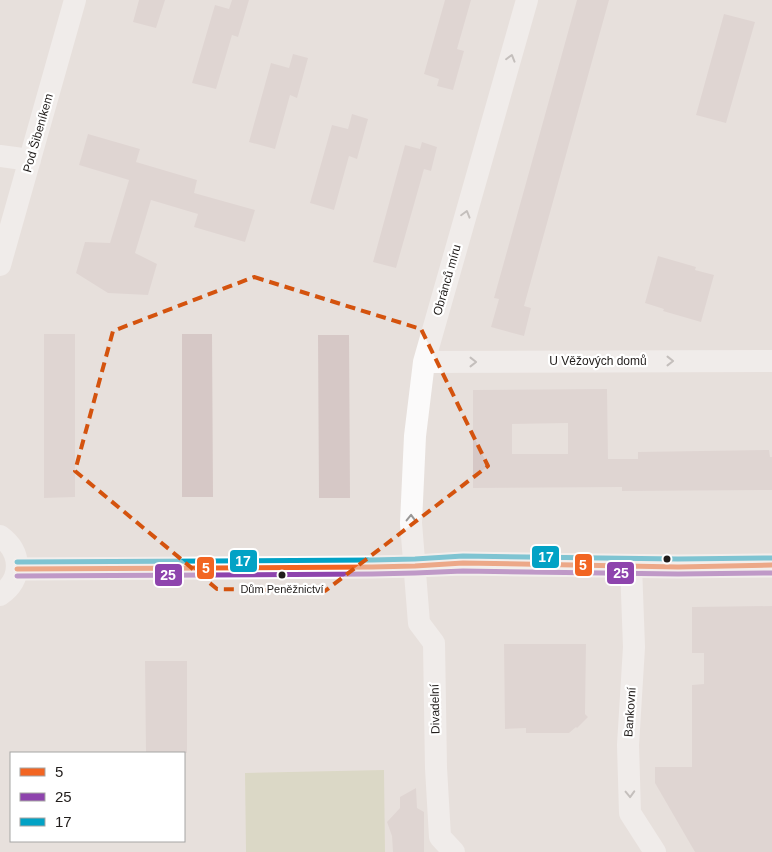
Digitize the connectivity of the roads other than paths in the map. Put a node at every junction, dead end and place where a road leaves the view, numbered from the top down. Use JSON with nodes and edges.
{"nodes":[{"id":1,"x":75,"y":0,"type":"edge"},
{"id":2,"x":527,"y":0,"type":"edge"},
{"id":3,"x":0,"y":156,"type":"edge"},
{"id":4,"x":30,"y":160,"type":"junction"},
{"id":5,"x":0,"y":265,"type":"edge"},
{"id":6,"x":772,"y":361,"type":"edge"},
{"id":7,"x":424,"y":362,"type":"junction"},
{"id":8,"x":0,"y":536,"type":"edge"},
{"id":9,"x":772,"y":565,"type":"edge"},
{"id":10,"x":415,"y":566,"type":"junction"},
{"id":11,"x":631,"y":566,"type":"junction"},
{"id":12,"x":17,"y":570,"type":"junction"},
{"id":13,"x":0,"y":595,"type":"edge"},
{"id":14,"x":454,"y":852,"type":"edge"},
{"id":15,"x":655,"y":852,"type":"edge"}],
"edges":[{"from":1,"to":4,"type":"street","name":"Pod Šibeníkem"},
{"from":7,"to":2,"type":"street","name":"Obránců míru","one_way":true},
{"from":3,"to":4,"type":"street"},
{"from":4,"to":5,"type":"street","name":"Pod Šibeníkem"},
{"from":7,"to":6,"type":"street","name":"U Věžových domů","one_way":true},
{"from":10,"to":7,"type":"street","name":"Obránců míru","one_way":true},
{"from":8,"to":12,"type":"street"},
{"from":9,"to":11,"type":"street"},
{"from":10,"to":11,"type":"street"},
{"from":10,"to":12,"type":"street"},
{"from":10,"to":14,"type":"street","name":"Divadelní"},
{"from":11,"to":15,"type":"street","name":"Bankovní","one_way":true},
{"from":12,"to":13,"type":"street"}]}
